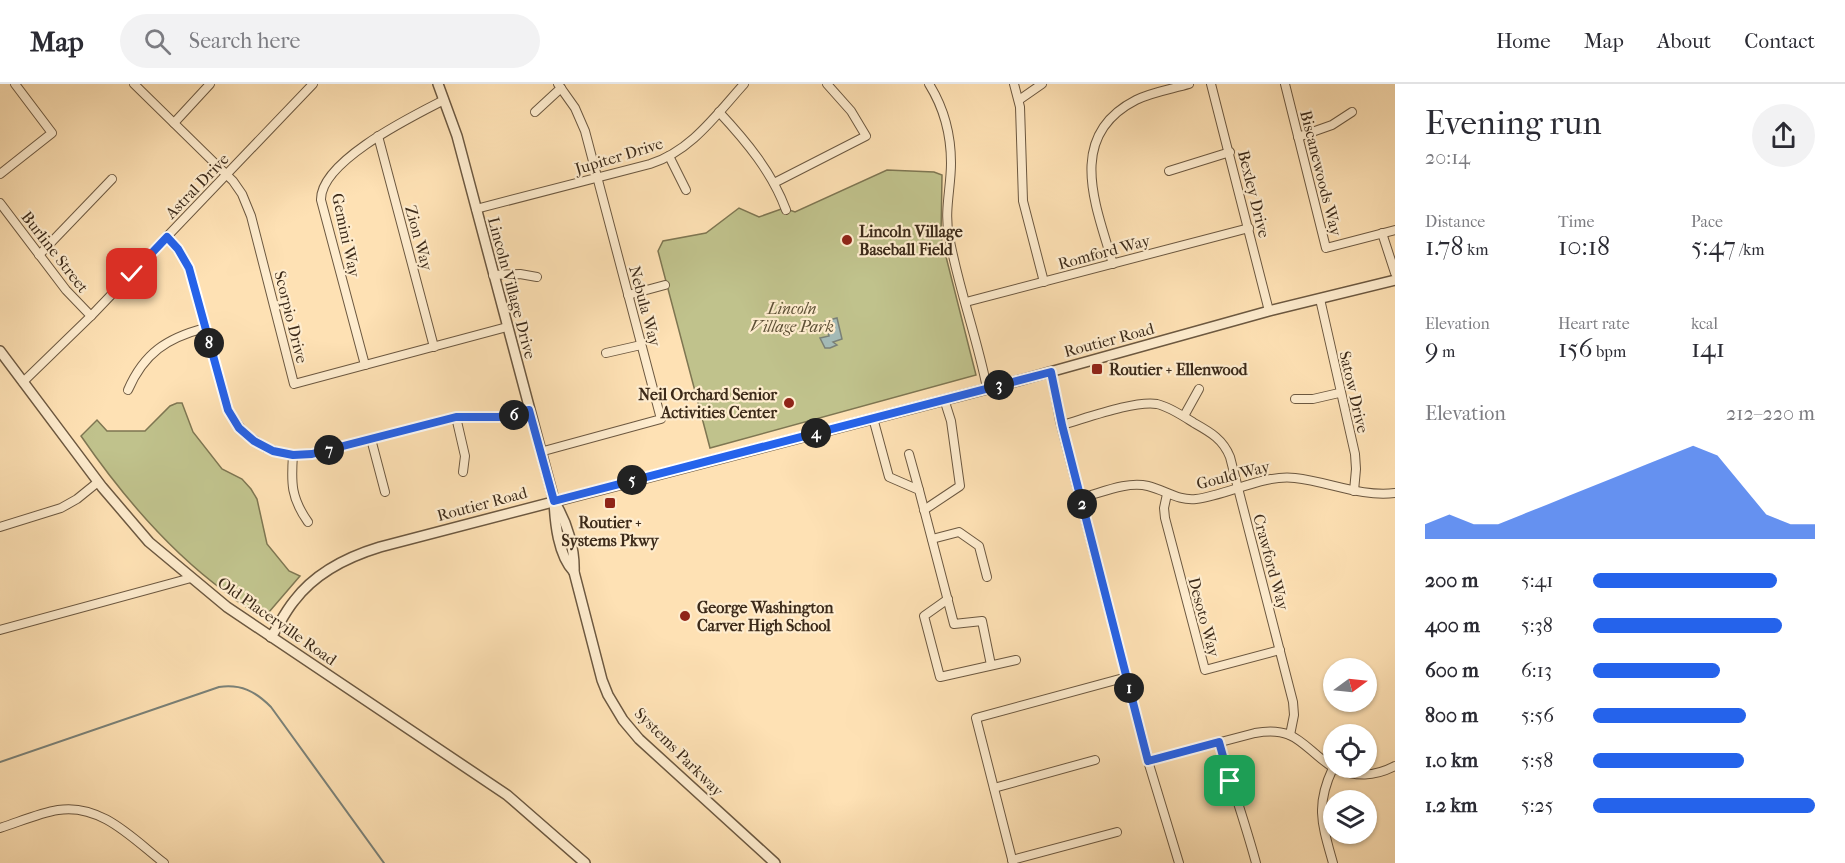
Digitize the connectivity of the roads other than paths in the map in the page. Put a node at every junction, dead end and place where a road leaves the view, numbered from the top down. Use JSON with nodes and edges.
{"nodes":[{"id":1,"x":15,"y":84,"type":"edge"},
{"id":2,"x":134,"y":84,"type":"edge"},
{"id":3,"x":210,"y":84,"type":"edge"},
{"id":4,"x":313,"y":84,"type":"edge"},
{"id":5,"x":438,"y":84,"type":"edge"},
{"id":6,"x":744,"y":84,"type":"edge"},
{"id":7,"x":827,"y":84,"type":"edge"},
{"id":8,"x":929,"y":84,"type":"edge"},
{"id":9,"x":1014,"y":84,"type":"edge"},
{"id":10,"x":1042,"y":84,"type":"edge"},
{"id":11,"x":1189,"y":84,"type":"edge"},
{"id":12,"x":1211,"y":84,"type":"edge"},
{"id":13,"x":1285,"y":84,"type":"edge"},
{"id":14,"x":560,"y":86,"type":"edge"},
{"id":15,"x":444,"y":100,"type":"junction"},
{"id":16,"x":1019,"y":100,"type":"junction"},
{"id":17,"x":535,"y":112,"type":"dead end"},
{"id":18,"x":719,"y":112,"type":"junction"},
{"id":19,"x":1352,"y":112,"type":"dead end"},
{"id":20,"x":174,"y":123,"type":"junction"},
{"id":21,"x":378,"y":136,"type":"junction"},
{"id":22,"x":1298,"y":137,"type":"junction"},
{"id":23,"x":1230,"y":152,"type":"junction"},
{"id":24,"x":669,"y":156,"type":"junction"},
{"id":25,"x":1169,"y":171,"type":"dead end"},
{"id":26,"x":0,"y":174,"type":"edge"},
{"id":27,"x":227,"y":174,"type":"junction"},
{"id":28,"x":597,"y":177,"type":"junction"},
{"id":29,"x":112,"y":179,"type":"dead end"},
{"id":30,"x":774,"y":183,"type":"junction"},
{"id":31,"x":686,"y":190,"type":"dead end"},
{"id":32,"x":0,"y":203,"type":"edge"},
{"id":33,"x":476,"y":209,"type":"junction"},
{"id":34,"x":786,"y":210,"type":"dead end"},
{"id":35,"x":1249,"y":228,"type":"junction"},
{"id":36,"x":1395,"y":230,"type":"edge"},
{"id":37,"x":1382,"y":233,"type":"junction"},
{"id":38,"x":167,"y":237,"type":"junction"},
{"id":39,"x":39,"y":255,"type":"junction"},
{"id":40,"x":1113,"y":264,"type":"junction"},
{"id":41,"x":1395,"y":273,"type":"edge"},
{"id":42,"x":493,"y":275,"type":"junction"},
{"id":43,"x":537,"y":277,"type":"dead end"},
{"id":44,"x":1395,"y":280,"type":"edge"},
{"id":45,"x":1044,"y":282,"type":"junction"},
{"id":46,"x":665,"y":285,"type":"dead end"},
{"id":47,"x":628,"y":295,"type":"junction"},
{"id":48,"x":1320,"y":299,"type":"junction"},
{"id":49,"x":966,"y":302,"type":"junction"},
{"id":50,"x":1269,"y":311,"type":"junction"},
{"id":51,"x":91,"y":316,"type":"junction"},
{"id":52,"x":507,"y":327,"type":"junction"},
{"id":53,"x":205,"y":328,"type":"junction"},
{"id":54,"x":641,"y":345,"type":"junction"},
{"id":55,"x":434,"y":347,"type":"junction"},
{"id":56,"x":0,"y":351,"type":"edge"},
{"id":57,"x":606,"y":353,"type":"dead end"},
{"id":58,"x":364,"y":365,"type":"junction"},
{"id":59,"x":1051,"y":372,"type":"junction"},
{"id":60,"x":23,"y":382,"type":"junction"},
{"id":61,"x":987,"y":388,"type":"junction"},
{"id":62,"x":1199,"y":389,"type":"dead end"},
{"id":63,"x":128,"y":390,"type":"dead end"},
{"id":64,"x":1340,"y":393,"type":"junction"},
{"id":65,"x":944,"y":399,"type":"junction"},
{"id":66,"x":1295,"y":399,"type":"dead end"},
{"id":67,"x":529,"y":410,"type":"junction"},
{"id":68,"x":1184,"y":416,"type":"junction"},
{"id":69,"x":456,"y":417,"type":"junction"},
{"id":70,"x":873,"y":418,"type":"junction"},
{"id":71,"x":1062,"y":425,"type":"junction"},
{"id":72,"x":371,"y":439,"type":"junction"},
{"id":73,"x":540,"y":452,"type":"junction"},
{"id":74,"x":909,"y":454,"type":"dead end"},
{"id":75,"x":293,"y":455,"type":"junction"},
{"id":76,"x":463,"y":472,"type":"dead end"},
{"id":77,"x":98,"y":482,"type":"junction"},
{"id":78,"x":1238,"y":489,"type":"junction"},
{"id":79,"x":919,"y":490,"type":"junction"},
{"id":80,"x":1354,"y":491,"type":"junction"},
{"id":81,"x":385,"y":492,"type":"dead end"},
{"id":82,"x":1395,"y":493,"type":"edge"},
{"id":83,"x":1167,"y":494,"type":"junction"},
{"id":84,"x":1081,"y":498,"type":"junction"},
{"id":85,"x":554,"y":501,"type":"junction"},
{"id":86,"x":924,"y":510,"type":"junction"},
{"id":87,"x":308,"y":522,"type":"dead end"},
{"id":88,"x":0,"y":527,"type":"edge"},
{"id":89,"x":932,"y":539,"type":"junction"},
{"id":90,"x":987,"y":577,"type":"dead end"},
{"id":91,"x":191,"y":578,"type":"junction"},
{"id":92,"x":948,"y":599,"type":"junction"},
{"id":93,"x":0,"y":630,"type":"edge"},
{"id":94,"x":271,"y":637,"type":"junction"},
{"id":95,"x":1280,"y":650,"type":"junction"},
{"id":96,"x":1016,"y":660,"type":"dead end"},
{"id":97,"x":991,"y":665,"type":"junction"},
{"id":98,"x":1127,"y":678,"type":"junction"},
{"id":99,"x":1290,"y":735,"type":"junction"},
{"id":100,"x":1219,"y":742,"type":"junction"},
{"id":101,"x":1095,"y":760,"type":"dead end"},
{"id":102,"x":1323,"y":760,"type":"edge"},
{"id":103,"x":1148,"y":761,"type":"junction"},
{"id":104,"x":1395,"y":766,"type":"edge"},
{"id":105,"x":1377,"y":773,"type":"edge"},
{"id":106,"x":1329,"y":778,"type":"edge"},
{"id":107,"x":994,"y":788,"type":"junction"},
{"id":108,"x":0,"y":828,"type":"edge"},
{"id":109,"x":1117,"y":832,"type":"dead end"},
{"id":110,"x":1012,"y":862,"type":"edge"},
{"id":111,"x":164,"y":863,"type":"edge"},
{"id":112,"x":585,"y":863,"type":"edge"},
{"id":113,"x":775,"y":863,"type":"edge"},
{"id":114,"x":1179,"y":863,"type":"edge"},
{"id":115,"x":1256,"y":863,"type":"edge"},
{"id":116,"x":1333,"y":863,"type":"edge"}],
"edges":[{"from":1,"to":26,"type":"street"},
{"from":2,"to":20,"type":"street","name":"Scorpio Drive"},
{"from":3,"to":20,"type":"street"},
{"from":4,"to":27,"type":"street","name":"Astral Drive"},
{"from":5,"to":15,"type":"street","name":"Lincoln Village Drive"},
{"from":6,"to":18,"type":"street","name":"Jupiter Drive"},
{"from":7,"to":30,"type":"street"},
{"from":8,"to":49,"type":"street"},
{"from":9,"to":16,"type":"street"},
{"from":10,"to":16,"type":"street"},
{"from":11,"to":40,"type":"street"},
{"from":12,"to":23,"type":"street","name":"Bexley Drive"},
{"from":13,"to":22,"type":"street","name":"Biscanewoods Way"},
{"from":14,"to":17,"type":"street"},
{"from":14,"to":28,"type":"street","name":"Nebula Way"},
{"from":15,"to":21,"type":"street","name":"Gemini Way"},
{"from":15,"to":33,"type":"street","name":"Lincoln Village Drive"},
{"from":16,"to":45,"type":"street"},
{"from":18,"to":24,"type":"street","name":"Jupiter Drive"},
{"from":18,"to":30,"type":"street"},
{"from":19,"to":22,"type":"street"},
{"from":20,"to":27,"type":"street","name":"Scorpio Drive"},
{"from":21,"to":55,"type":"street","name":"Zion Way"},
{"from":21,"to":58,"type":"street","name":"Gemini Way"},
{"from":22,"to":37,"type":"street","name":"Biscanewoods Way"},
{"from":23,"to":25,"type":"street"},
{"from":23,"to":35,"type":"street","name":"Bexley Drive"},
{"from":24,"to":28,"type":"street","name":"Jupiter Drive"},
{"from":24,"to":31,"type":"street"},
{"from":27,"to":38,"type":"street","name":"Astral Drive"},
{"from":27,"to":58,"type":"street","name":"Scorpio Drive"},
{"from":28,"to":33,"type":"street","name":"Jupiter Drive"},
{"from":28,"to":47,"type":"street","name":"Nebula Way"},
{"from":29,"to":39,"type":"street"},
{"from":30,"to":34,"type":"street"},
{"from":32,"to":39,"type":"street","name":"Burline Street"},
{"from":33,"to":42,"type":"street","name":"Lincoln Village Drive"},
{"from":35,"to":40,"type":"street","name":"Romford Way"},
{"from":35,"to":50,"type":"street","name":"Bexley Drive"},
{"from":36,"to":37,"type":"street"},
{"from":37,"to":41,"type":"street"},
{"from":38,"to":51,"type":"street","name":"Astral Drive"},
{"from":38,"to":53,"type":"street"},
{"from":39,"to":51,"type":"street","name":"Burline Street"},
{"from":40,"to":45,"type":"street","name":"Romford Way"},
{"from":42,"to":43,"type":"street"},
{"from":42,"to":52,"type":"street","name":"Lincoln Village Drive"},
{"from":44,"to":48,"type":"street","name":"Routier Road"},
{"from":45,"to":49,"type":"street","name":"Romford Way"},
{"from":46,"to":47,"type":"street"},
{"from":47,"to":54,"type":"street","name":"Nebula Way"},
{"from":48,"to":50,"type":"street","name":"Routier Road"},
{"from":48,"to":64,"type":"street","name":"Satow Drive"},
{"from":49,"to":61,"type":"street"},
{"from":50,"to":59,"type":"street","name":"Routier Road"},
{"from":51,"to":60,"type":"street","name":"Astral Drive"},
{"from":52,"to":55,"type":"street","name":"Scorpio Drive"},
{"from":52,"to":67,"type":"street","name":"Lincoln Village Drive"},
{"from":53,"to":63,"type":"street"},
{"from":53,"to":75,"type":"street"},
{"from":54,"to":57,"type":"street"},
{"from":54,"to":73,"type":"street","name":"Nebula Way"},
{"from":55,"to":58,"type":"street","name":"Scorpio Drive"},
{"from":56,"to":60,"type":"street","name":"Old Placerville Road"},
{"from":59,"to":61,"type":"street","name":"Routier Road"},
{"from":59,"to":71,"type":"street"},
{"from":60,"to":77,"type":"street","name":"Old Placerville Road"},
{"from":61,"to":65,"type":"street","name":"Routier Road"},
{"from":62,"to":68,"type":"street"},
{"from":64,"to":66,"type":"street"},
{"from":64,"to":80,"type":"street","name":"Satow Drive"},
{"from":65,"to":70,"type":"street","name":"Routier Road"},
{"from":65,"to":86,"type":"street"},
{"from":67,"to":69,"type":"street"},
{"from":67,"to":73,"type":"street","name":"Lincoln Village Drive"},
{"from":68,"to":71,"type":"street","name":"Crawford Way"},
{"from":68,"to":78,"type":"street","name":"Crawford Way"},
{"from":69,"to":72,"type":"street"},
{"from":69,"to":76,"type":"street"},
{"from":70,"to":79,"type":"street"},
{"from":70,"to":85,"type":"street","name":"Routier Road"},
{"from":71,"to":84,"type":"street"},
{"from":72,"to":75,"type":"street"},
{"from":72,"to":81,"type":"street"},
{"from":73,"to":85,"type":"street","name":"Lincoln Village Drive"},
{"from":74,"to":79,"type":"street"},
{"from":75,"to":87,"type":"street"},
{"from":77,"to":88,"type":"street"},
{"from":77,"to":91,"type":"street","name":"Old Placerville Road"},
{"from":78,"to":80,"type":"street","name":"Gould Way"},
{"from":78,"to":83,"type":"street","name":"Gould Way"},
{"from":78,"to":95,"type":"street","name":"Crawford Way"},
{"from":79,"to":86,"type":"street"},
{"from":80,"to":82,"type":"street","name":"Gould Way"},
{"from":83,"to":84,"type":"street","name":"Gould Way"},
{"from":83,"to":95,"type":"street","name":"Desoto Way"},
{"from":84,"to":98,"type":"street"},
{"from":85,"to":94,"type":"street","name":"Routier Road"},
{"from":85,"to":113,"type":"street","name":"Systems Parkway"},
{"from":86,"to":89,"type":"street"},
{"from":89,"to":90,"type":"street"},
{"from":89,"to":92,"type":"street"},
{"from":91,"to":93,"type":"street"},
{"from":91,"to":94,"type":"street","name":"Old Placerville Road"},
{"from":92,"to":97,"type":"street"},
{"from":92,"to":97,"type":"street"},
{"from":94,"to":112,"type":"street","name":"Old Placerville Road"},
{"from":95,"to":99,"type":"street","name":"Crawford Way"},
{"from":96,"to":97,"type":"street"},
{"from":98,"to":103,"type":"street"},
{"from":98,"to":107,"type":"street"},
{"from":99,"to":100,"type":"street"},
{"from":99,"to":102,"type":"street"},
{"from":100,"to":103,"type":"street"},
{"from":100,"to":115,"type":"street"},
{"from":101,"to":107,"type":"street"},
{"from":103,"to":114,"type":"street"},
{"from":104,"to":105,"type":"street"},
{"from":106,"to":116,"type":"street"},
{"from":107,"to":110,"type":"street"},
{"from":108,"to":111,"type":"street"},
{"from":109,"to":110,"type":"street"}]}
